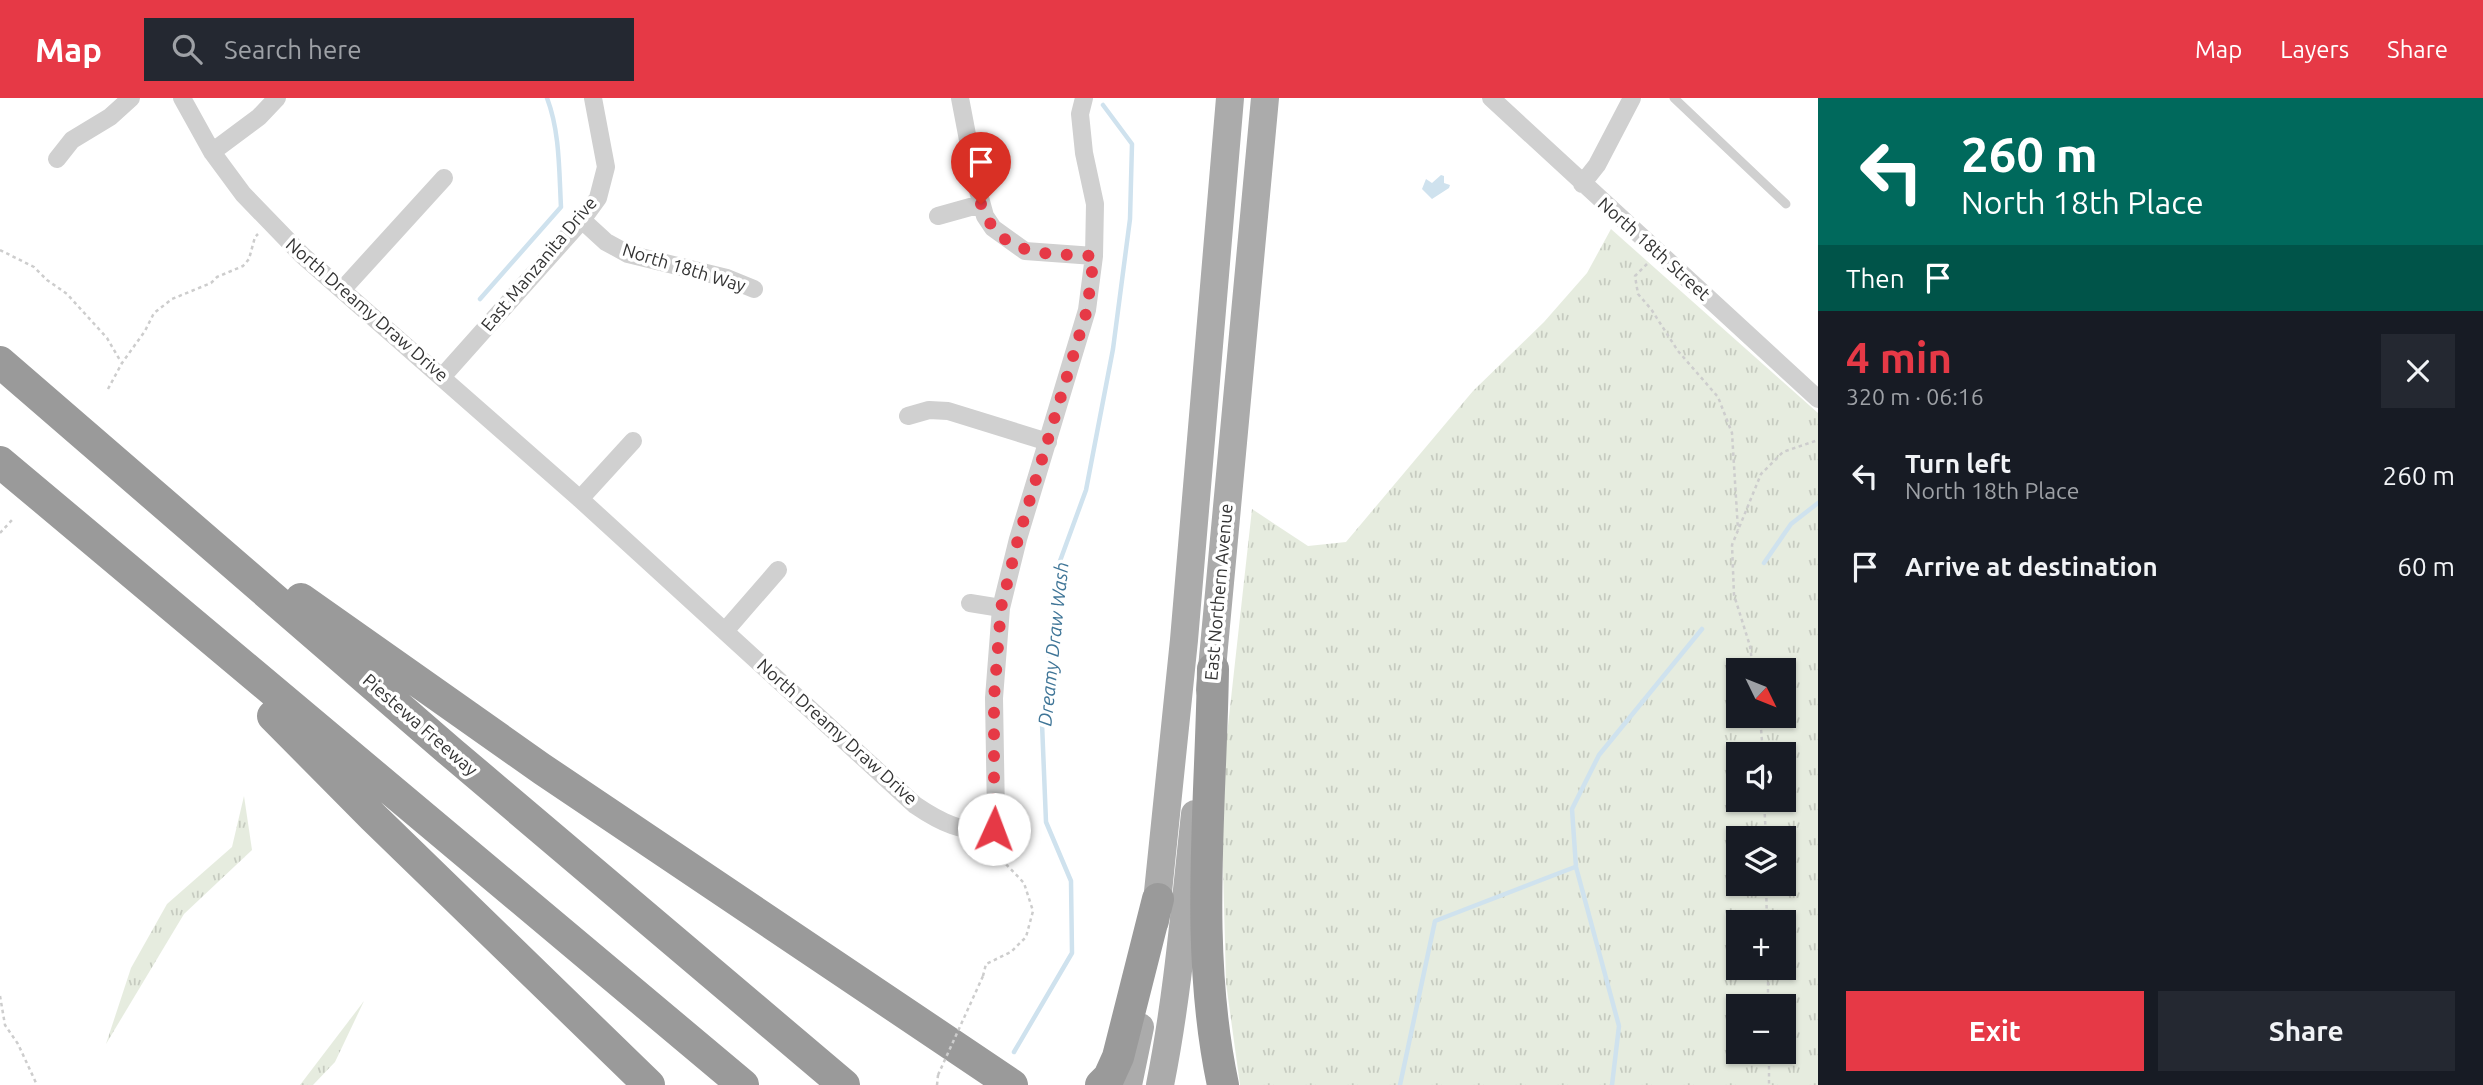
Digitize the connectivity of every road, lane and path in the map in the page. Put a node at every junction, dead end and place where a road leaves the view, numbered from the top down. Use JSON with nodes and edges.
{"nodes":[{"id":1,"x":131,"y":98,"type":"edge"},
{"id":2,"x":182,"y":98,"type":"edge"},
{"id":3,"x":277,"y":98,"type":"edge"},
{"id":4,"x":593,"y":98,"type":"edge"},
{"id":5,"x":960,"y":98,"type":"edge"},
{"id":6,"x":1084,"y":98,"type":"edge"},
{"id":7,"x":1230,"y":98,"type":"edge"},
{"id":8,"x":1265,"y":98,"type":"edge"},
{"id":9,"x":1491,"y":98,"type":"edge"},
{"id":10,"x":1632,"y":98,"type":"edge"},
{"id":11,"x":1674,"y":98,"type":"edge"},
{"id":12,"x":212,"y":152,"type":"junction"},
{"id":13,"x":57,"y":159,"type":"dead end"},
{"id":14,"x":444,"y":178,"type":"dead end"},
{"id":15,"x":1582,"y":184,"type":"junction"},
{"id":16,"x":981,"y":204,"type":"junction"},
{"id":17,"x":1786,"y":204,"type":"dead end"},
{"id":18,"x":938,"y":216,"type":"dead end"},
{"id":19,"x":582,"y":220,"type":"junction"},
{"id":20,"x":260,"y":232,"type":"dead end"},
{"id":21,"x":0,"y":250,"type":"edge"},
{"id":22,"x":1658,"y":254,"type":"junction"},
{"id":23,"x":1094,"y":256,"type":"junction"},
{"id":24,"x":754,"y":289,"type":"dead end"},
{"id":25,"x":342,"y":290,"type":"junction"},
{"id":26,"x":0,"y":362,"type":"edge"},
{"id":27,"x":121,"y":363,"type":"junction"},
{"id":28,"x":442,"y":377,"type":"junction"},
{"id":29,"x":108,"y":389,"type":"dead end"},
{"id":30,"x":1818,"y":399,"type":"edge"},
{"id":31,"x":908,"y":416,"type":"dead end"},
{"id":32,"x":633,"y":440,"type":"dead end"},
{"id":33,"x":1818,"y":440,"type":"edge"},
{"id":34,"x":1048,"y":442,"type":"junction"},
{"id":35,"x":0,"y":462,"type":"edge"},
{"id":36,"x":580,"y":499,"type":"junction"},
{"id":37,"x":179,"y":515,"type":"junction"},
{"id":38,"x":12,"y":520,"type":"dead end"},
{"id":39,"x":1738,"y":530,"type":"junction"},
{"id":40,"x":0,"y":533,"type":"edge"},
{"id":41,"x":778,"y":570,"type":"dead end"},
{"id":42,"x":139,"y":580,"type":"junction"},
{"id":43,"x":970,"y":603,"type":"dead end"},
{"id":44,"x":1001,"y":608,"type":"junction"},
{"id":45,"x":725,"y":631,"type":"junction"},
{"id":46,"x":1752,"y":658,"type":"edge"},
{"id":47,"x":1213,"y":669,"type":"junction"},
{"id":48,"x":994,"y":829,"type":"junction"},
{"id":49,"x":1158,"y":899,"type":"junction"},
{"id":50,"x":0,"y":996,"type":"edge"},
{"id":51,"x":1769,"y":1064,"type":"edge"},
{"id":52,"x":986,"y":1066,"type":"junction"},
{"id":53,"x":37,"y":1085,"type":"edge"},
{"id":54,"x":649,"y":1085,"type":"edge"},
{"id":55,"x":743,"y":1085,"type":"edge"},
{"id":56,"x":844,"y":1085,"type":"edge"},
{"id":57,"x":937,"y":1085,"type":"edge"},
{"id":58,"x":1012,"y":1085,"type":"edge"},
{"id":59,"x":1021,"y":1085,"type":"edge"},
{"id":60,"x":1101,"y":1085,"type":"edge"},
{"id":61,"x":1128,"y":1085,"type":"edge"},
{"id":62,"x":1160,"y":1085,"type":"edge"},
{"id":63,"x":1223,"y":1085,"type":"edge"},
{"id":64,"x":1769,"y":1085,"type":"edge"}],
"edges":[{"from":1,"to":13,"type":"street"},
{"from":2,"to":12,"type":"street","name":"North Dreamy Draw Drive"},
{"from":3,"to":12,"type":"street"},
{"from":4,"to":19,"type":"street","name":"East Manzanita Drive"},
{"from":5,"to":16,"type":"street"},
{"from":6,"to":23,"type":"street"},
{"from":7,"to":49,"type":"main road","name":"East Northern Avenue"},
{"from":8,"to":47,"type":"main road","name":"East Northern Avenue"},
{"from":9,"to":15,"type":"street","name":"North 18th Street"},
{"from":10,"to":15,"type":"street"},
{"from":11,"to":17,"type":"lane"},
{"from":12,"to":25,"type":"street","name":"North Dreamy Draw Drive"},
{"from":14,"to":25,"type":"street"},
{"from":15,"to":22,"type":"street","name":"North 18th Street"},
{"from":16,"to":18,"type":"street"},
{"from":16,"to":23,"type":"street"},
{"from":19,"to":24,"type":"street","name":"North 18th Way"},
{"from":19,"to":28,"type":"street","name":"East Manzanita Drive"},
{"from":20,"to":27,"type":"path"},
{"from":21,"to":27,"type":"path"},
{"from":22,"to":30,"type":"street","name":"North 18th Street"},
{"from":22,"to":39,"type":"path"},
{"from":23,"to":34,"type":"street"},
{"from":25,"to":28,"type":"street","name":"North Dreamy Draw Drive"},
{"from":26,"to":37,"type":"highway","name":"Piestewa Freeway"},
{"from":27,"to":29,"type":"path"},
{"from":28,"to":36,"type":"street","name":"North Dreamy Draw Drive"},
{"from":31,"to":34,"type":"street"},
{"from":32,"to":36,"type":"street"},
{"from":33,"to":39,"type":"path"},
{"from":34,"to":44,"type":"street"},
{"from":35,"to":42,"type":"highway"},
{"from":36,"to":45,"type":"street","name":"North Dreamy Draw Drive"},
{"from":37,"to":52,"type":"highway"},
{"from":37,"to":56,"type":"highway","name":"Piestewa Freeway"},
{"from":38,"to":40,"type":"path"},
{"from":39,"to":46,"type":"path"},
{"from":41,"to":45,"type":"street"},
{"from":42,"to":54,"type":"highway"},
{"from":42,"to":55,"type":"highway"},
{"from":43,"to":44,"type":"street"},
{"from":44,"to":48,"type":"street"},
{"from":45,"to":48,"type":"street","name":"North Dreamy Draw Drive"},
{"from":47,"to":62,"type":"main road","name":"East Northern Avenue"},
{"from":47,"to":63,"type":"highway"},
{"from":48,"to":57,"type":"path","bridge":true},
{"from":49,"to":60,"type":"highway"},
{"from":49,"to":61,"type":"main road","name":"East Northern Avenue"},
{"from":50,"to":53,"type":"path"},
{"from":51,"to":64,"type":"path"},
{"from":52,"to":58,"type":"highway"},
{"from":52,"to":59,"type":"highway"}]}
